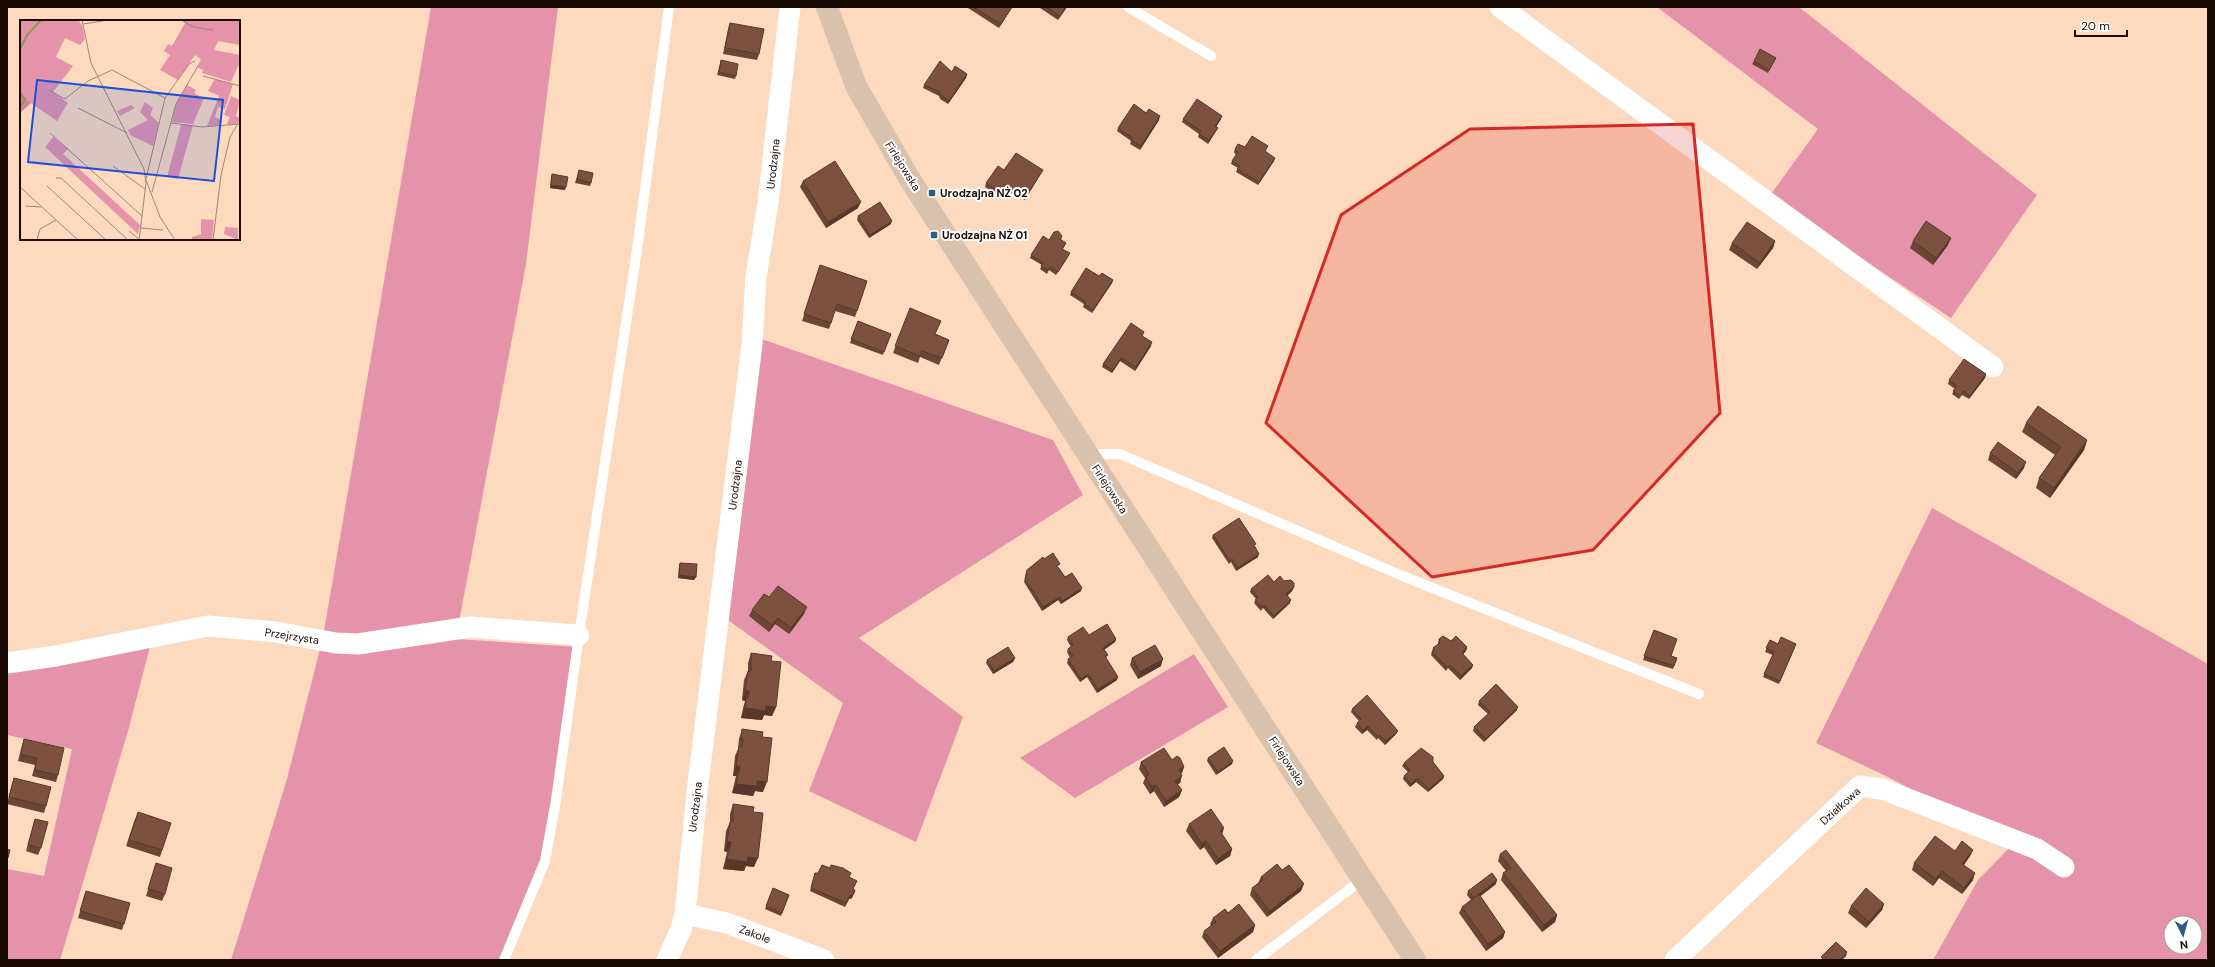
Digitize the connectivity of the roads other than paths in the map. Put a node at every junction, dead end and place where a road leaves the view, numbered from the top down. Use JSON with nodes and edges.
{"nodes":[{"id":1,"x":669,"y":7,"type":"edge"},
{"id":2,"x":790,"y":7,"type":"edge"},
{"id":3,"x":827,"y":7,"type":"edge"},
{"id":4,"x":1128,"y":7,"type":"edge"},
{"id":5,"x":1500,"y":7,"type":"edge"},
{"id":6,"x":1211,"y":56,"type":"dead end"},
{"id":7,"x":1993,"y":367,"type":"dead end"},
{"id":8,"x":1090,"y":458,"type":"junction"},
{"id":9,"x":578,"y":635,"type":"junction"},
{"id":10,"x":7,"y":663,"type":"edge"},
{"id":11,"x":1699,"y":694,"type":"dead end"},
{"id":12,"x":2064,"y":867,"type":"dead end"},
{"id":13,"x":1363,"y":879,"type":"junction"},
{"id":14,"x":685,"y":914,"type":"junction"},
{"id":15,"x":504,"y":960,"type":"edge"},
{"id":16,"x":667,"y":960,"type":"edge"},
{"id":17,"x":824,"y":960,"type":"edge"},
{"id":18,"x":1256,"y":960,"type":"edge"},
{"id":19,"x":1415,"y":960,"type":"edge"},
{"id":20,"x":1675,"y":960,"type":"edge"}],
"edges":[{"from":1,"to":9,"type":"lane"},
{"from":2,"to":14,"type":"street","name":"Urodzajna"},
{"from":3,"to":8,"type":"street","name":"Firlejowska"},
{"from":4,"to":6,"type":"lane"},
{"from":5,"to":7,"type":"street"},
{"from":8,"to":11,"type":"lane"},
{"from":8,"to":13,"type":"street","name":"Firlejowska"},
{"from":9,"to":10,"type":"street","name":"Przejrzysta"},
{"from":9,"to":15,"type":"lane"},
{"from":12,"to":20,"type":"street","name":"Działkowa"},
{"from":13,"to":18,"type":"lane"},
{"from":13,"to":19,"type":"street","name":"Firlejowska"},
{"from":14,"to":16,"type":"street","name":"Urodzajna"},
{"from":14,"to":17,"type":"street","name":"Zakole"}]}
